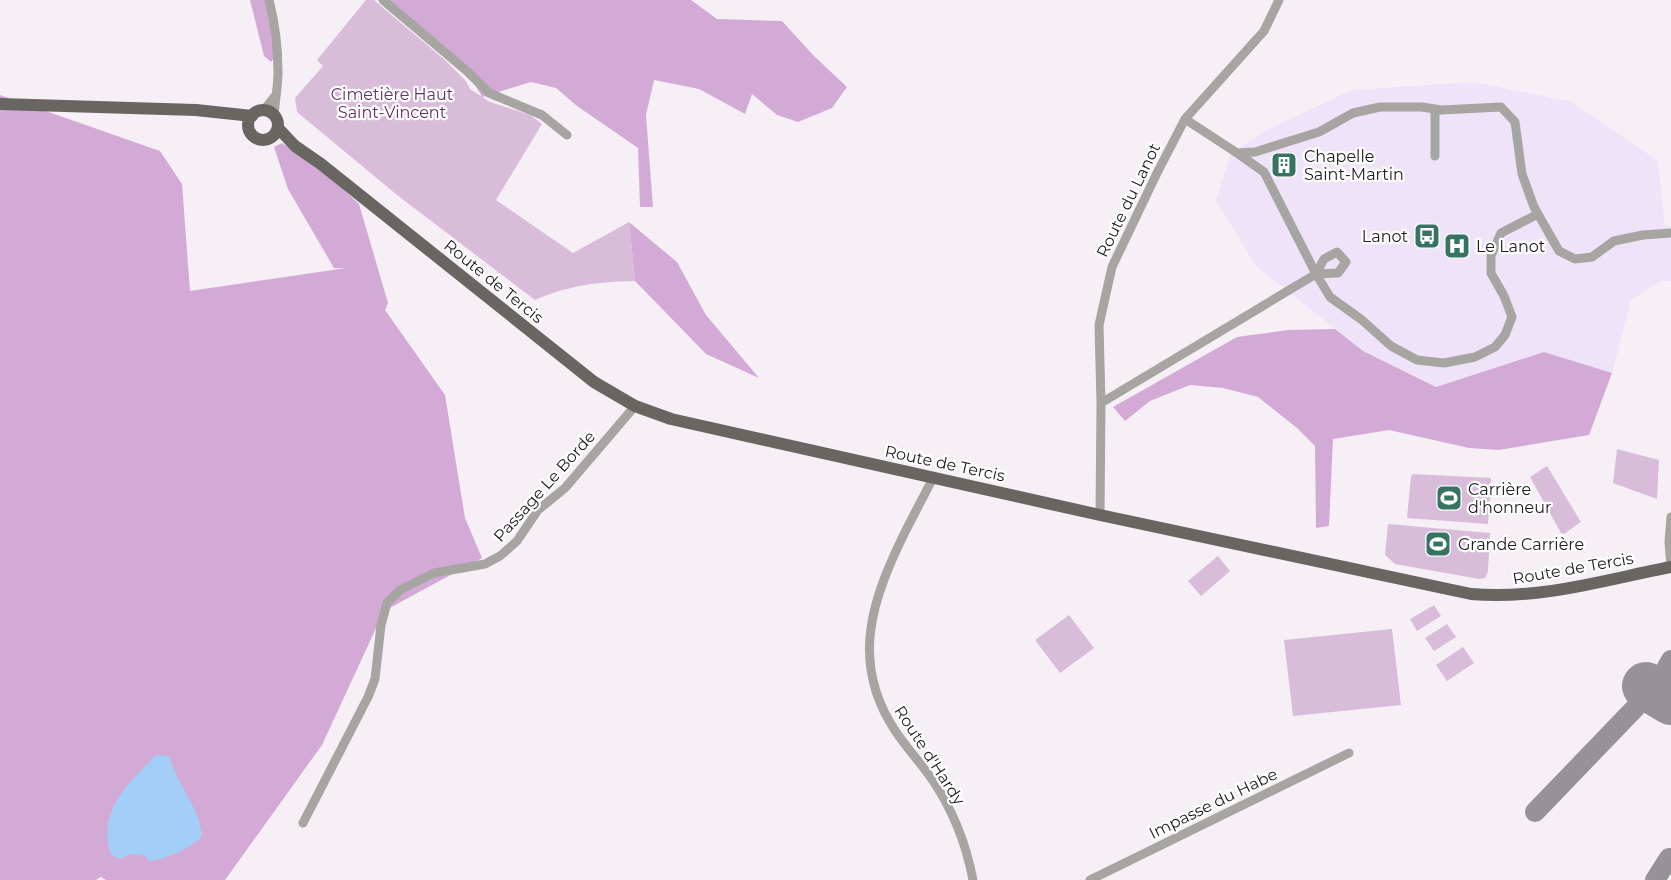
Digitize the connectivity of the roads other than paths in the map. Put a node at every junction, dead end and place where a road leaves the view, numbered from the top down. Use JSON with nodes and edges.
{"nodes":[{"id":1,"x":269,"y":0,"type":"edge"},
{"id":2,"x":383,"y":0,"type":"edge"},
{"id":3,"x":1279,"y":0,"type":"edge"},
{"id":4,"x":0,"y":104,"type":"edge"},
{"id":5,"x":1435,"y":109,"type":"junction"},
{"id":6,"x":1185,"y":119,"type":"junction"},
{"id":7,"x":265,"y":122,"type":"junction"},
{"id":8,"x":567,"y":135,"type":"dead end"},
{"id":9,"x":1237,"y":153,"type":"junction"},
{"id":10,"x":1435,"y":156,"type":"dead end"},
{"id":11,"x":1538,"y":214,"type":"junction"},
{"id":12,"x":1671,"y":233,"type":"edge"},
{"id":13,"x":1316,"y":274,"type":"junction"},
{"id":14,"x":1101,"y":403,"type":"junction"},
{"id":15,"x":635,"y":406,"type":"junction"},
{"id":16,"x":933,"y":478,"type":"junction"},
{"id":17,"x":1100,"y":515,"type":"junction"},
{"id":18,"x":1671,"y":517,"type":"edge"},
{"id":19,"x":1671,"y":567,"type":"edge"},
{"id":20,"x":1349,"y":753,"type":"dead end"},
{"id":21,"x":303,"y":823,"type":"dead end"},
{"id":22,"x":973,"y":880,"type":"edge"},
{"id":23,"x":1090,"y":880,"type":"edge"}],
"edges":[{"from":1,"to":7,"type":"street"},
{"from":2,"to":8,"type":"street"},
{"from":3,"to":6,"type":"street","name":"Route du Lanot"},
{"from":4,"to":7,"type":"main road"},
{"from":5,"to":9,"type":"street"},
{"from":5,"to":10,"type":"street"},
{"from":5,"to":11,"type":"street"},
{"from":6,"to":9,"type":"street"},
{"from":6,"to":14,"type":"street","name":"Route du Lanot"},
{"from":7,"to":15,"type":"main road","name":"Route de Tercis"},
{"from":9,"to":13,"type":"street"},
{"from":11,"to":12,"type":"street"},
{"from":11,"to":13,"type":"street"},
{"from":13,"to":14,"type":"street"},
{"from":14,"to":17,"type":"street","name":"Route du Lanot"},
{"from":15,"to":16,"type":"main road","name":"Route de Tercis"},
{"from":15,"to":21,"type":"street","name":"Passage Le Borde"},
{"from":16,"to":17,"type":"main road","name":"Route de Tercis"},
{"from":16,"to":22,"type":"street","name":"Route d'Hardy"},
{"from":17,"to":19,"type":"main road","name":"Route de Tercis"},
{"from":18,"to":19,"type":"street"},
{"from":20,"to":23,"type":"street","name":"Impasse du Habe"}]}
